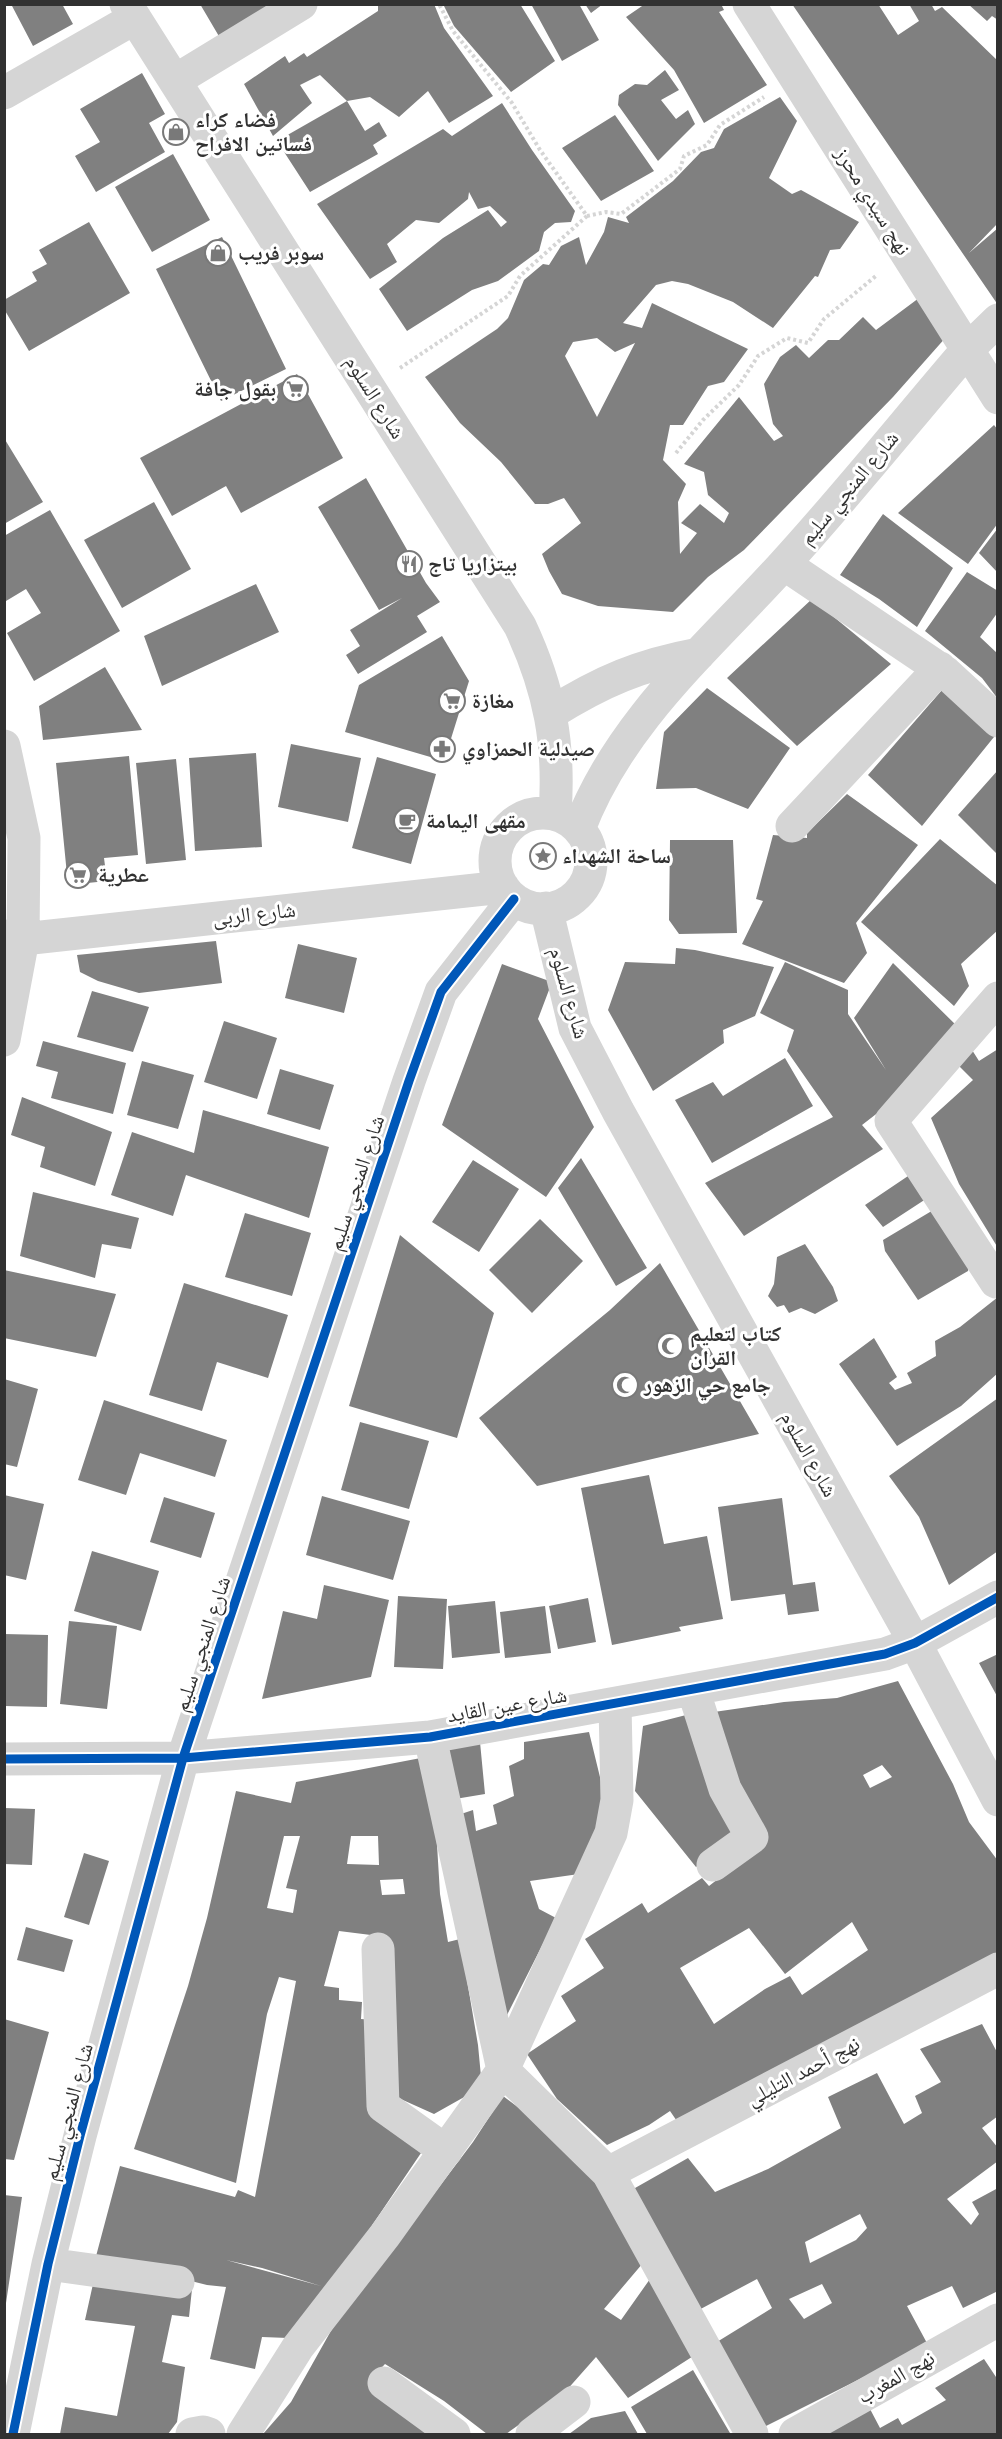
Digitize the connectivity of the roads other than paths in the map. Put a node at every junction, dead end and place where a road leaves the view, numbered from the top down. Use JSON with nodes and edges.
{"nodes":[{"id":1,"x":301,"y":4,"type":"edge"},
{"id":2,"x":748,"y":4,"type":"edge"},
{"id":3,"x":131,"y":11,"type":"edge"},
{"id":4,"x":176,"y":80,"type":"junction"},
{"id":5,"x":4,"y":93,"type":"edge"},
{"id":6,"x":998,"y":320,"type":"edge"},
{"id":7,"x":967,"y":350,"type":"junction"},
{"id":8,"x":998,"y":398,"type":"edge"},
{"id":9,"x":784,"y":564,"type":"junction"},
{"id":10,"x":699,"y":654,"type":"junction"},
{"id":11,"x":940,"y":668,"type":"junction"},
{"id":12,"x":551,"y":713,"type":"junction"},
{"id":13,"x":998,"y":721,"type":"edge"},
{"id":14,"x":4,"y":746,"type":"edge"},
{"id":15,"x":567,"y":822,"type":"junction"},
{"id":16,"x":792,"y":826,"type":"dead end"},
{"id":17,"x":509,"y":893,"type":"junction"},
{"id":18,"x":546,"y":908,"type":"junction"},
{"id":19,"x":14,"y":937,"type":"edge"},
{"id":20,"x":998,"y":998,"type":"edge"},
{"id":21,"x":4,"y":1040,"type":"edge"},
{"id":22,"x":996,"y":1282,"type":"dead end"},
{"id":23,"x":998,"y":1597,"type":"edge"},
{"id":24,"x":915,"y":1643,"type":"junction"},
{"id":25,"x":693,"y":1689,"type":"junction"},
{"id":26,"x":615,"y":1704,"type":"junction"},
{"id":27,"x":430,"y":1737,"type":"junction"},
{"id":28,"x":183,"y":1758,"type":"junction"},
{"id":29,"x":4,"y":1759,"type":"edge"},
{"id":30,"x":998,"y":1800,"type":"edge"},
{"id":31,"x":713,"y":1865,"type":"dead end"},
{"id":32,"x":378,"y":1949,"type":"dead end"},
{"id":33,"x":998,"y":1970,"type":"edge"},
{"id":34,"x":503,"y":2070,"type":"junction"},
{"id":35,"x":446,"y":2151,"type":"junction"},
{"id":36,"x":608,"y":2173,"type":"junction"},
{"id":37,"x":48,"y":2264,"type":"junction"},
{"id":38,"x":178,"y":2282,"type":"dead end"},
{"id":39,"x":998,"y":2320,"type":"edge"},
{"id":40,"x":384,"y":2383,"type":"dead end"},
{"id":41,"x":574,"y":2402,"type":"dead end"},
{"id":42,"x":14,"y":2434,"type":"edge"},
{"id":43,"x":192,"y":2434,"type":"edge"},
{"id":44,"x":209,"y":2434,"type":"edge"},
{"id":45,"x":243,"y":2434,"type":"edge"},
{"id":46,"x":454,"y":2434,"type":"edge"},
{"id":47,"x":532,"y":2434,"type":"edge"},
{"id":48,"x":752,"y":2434,"type":"edge"},
{"id":49,"x":795,"y":2434,"type":"edge"}],
"edges":[{"from":1,"to":4,"type":"street"},
{"from":2,"to":7,"type":"street","name":"نهج سيدي محرز"},
{"from":3,"to":4,"type":"street","name":"شارع السلوم"},
{"from":3,"to":5,"type":"street"},
{"from":4,"to":12,"type":"street","name":"شارع السلوم"},
{"from":6,"to":7,"type":"street","name":"شارع المنجي سليم"},
{"from":7,"to":8,"type":"street","name":"نهج سيدي محرز"},
{"from":7,"to":9,"type":"street","name":"شارع المنجي سليم"},
{"from":9,"to":10,"type":"street","name":"شارع المنجي سليم"},
{"from":9,"to":11,"type":"street"},
{"from":10,"to":12,"type":"street"},
{"from":10,"to":15,"type":"street","name":"شارع المنجي سليم"},
{"from":11,"to":13,"type":"street"},
{"from":11,"to":16,"type":"street"},
{"from":12,"to":15,"type":"street","name":"شارع السلوم"},
{"from":14,"to":19,"type":"street"},
{"from":15,"to":17,"type":"street"},
{"from":15,"to":18,"type":"street"},
{"from":17,"to":18,"type":"street"},
{"from":17,"to":19,"type":"street","name":"شارع الربى"},
{"from":17,"to":28,"type":"street","name":"شارع المنجي سليم"},
{"from":18,"to":24,"type":"street","name":"شارع السلوم"},
{"from":19,"to":21,"type":"street"},
{"from":20,"to":22,"type":"street"},
{"from":23,"to":24,"type":"street","name":"شارع عين القايد"},
{"from":24,"to":25,"type":"street","name":"شارع عين القايد"},
{"from":24,"to":30,"type":"street","name":"شارع السلوم"},
{"from":25,"to":26,"type":"street","name":"شارع عين القايد"},
{"from":25,"to":31,"type":"street"},
{"from":26,"to":27,"type":"street","name":"شارع عين القايد"},
{"from":26,"to":34,"type":"street"},
{"from":27,"to":28,"type":"street","name":"شارع عين القايد"},
{"from":27,"to":34,"type":"street"},
{"from":28,"to":29,"type":"street","name":"شارع عين القايد"},
{"from":28,"to":37,"type":"street","name":"شارع المنجي سليم"},
{"from":32,"to":35,"type":"street"},
{"from":33,"to":36,"type":"street","name":"نهج أحمد التليلي"},
{"from":34,"to":35,"type":"street"},
{"from":34,"to":36,"type":"street"},
{"from":35,"to":45,"type":"street"},
{"from":36,"to":48,"type":"street"},
{"from":37,"to":38,"type":"street"},
{"from":37,"to":42,"type":"street","name":"شارع المنجي سليم"},
{"from":39,"to":49,"type":"street","name":"نهج المغرب"},
{"from":40,"to":46,"type":"street"},
{"from":41,"to":47,"type":"street"},
{"from":43,"to":44,"type":"street"}]}
